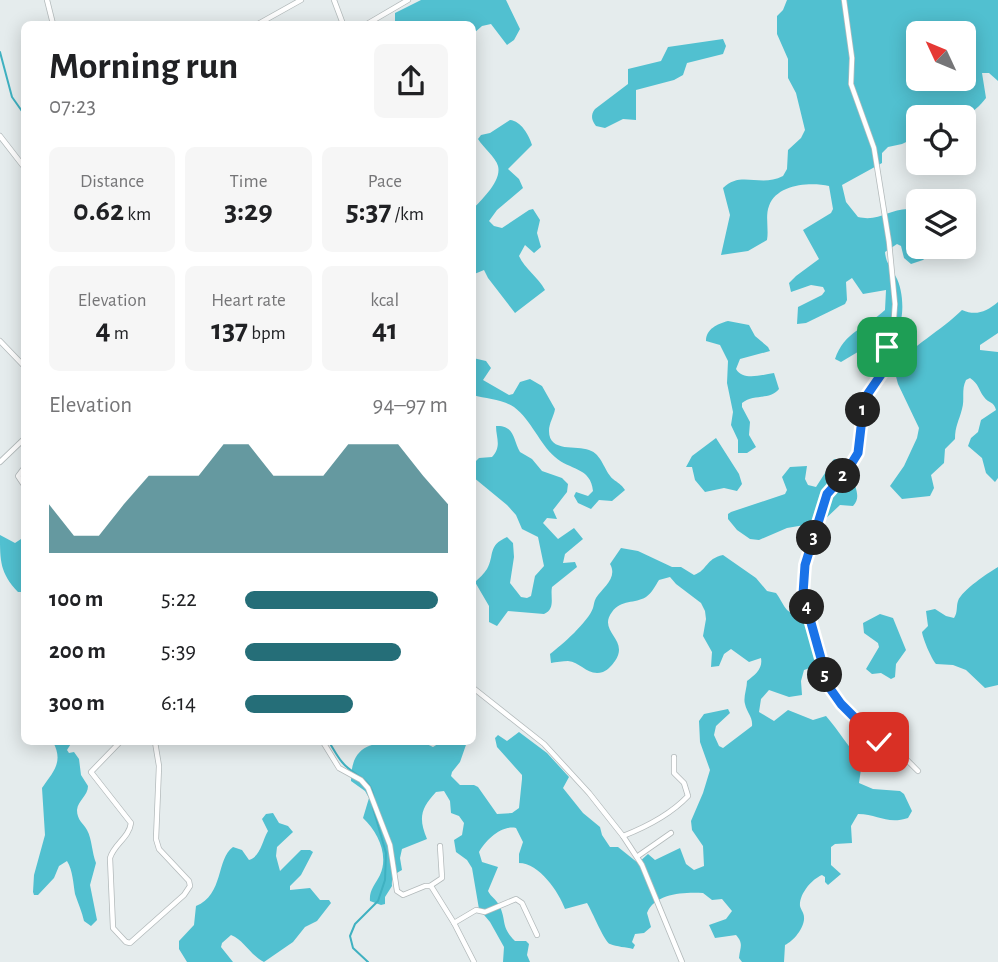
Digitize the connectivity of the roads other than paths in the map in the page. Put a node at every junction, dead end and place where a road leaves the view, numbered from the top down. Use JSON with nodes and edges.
{"nodes":[{"id":1,"x":47,"y":0,"type":"edge"},
{"id":2,"x":301,"y":0,"type":"edge"},
{"id":3,"x":334,"y":0,"type":"edge"},
{"id":4,"x":408,"y":0,"type":"edge"},
{"id":5,"x":844,"y":0,"type":"edge"},
{"id":6,"x":52,"y":21,"type":"edge"},
{"id":7,"x":263,"y":21,"type":"edge"},
{"id":8,"x":342,"y":21,"type":"edge"},
{"id":9,"x":372,"y":21,"type":"edge"},
{"id":10,"x":0,"y":136,"type":"edge"},
{"id":11,"x":21,"y":163,"type":"edge"},
{"id":12,"x":0,"y":341,"type":"edge"},
{"id":13,"x":21,"y":363,"type":"edge"},
{"id":14,"x":21,"y":442,"type":"edge"},
{"id":15,"x":0,"y":462,"type":"edge"},
{"id":16,"x":476,"y":690,"type":"edge"},
{"id":17,"x":117,"y":745,"type":"edge"},
{"id":18,"x":156,"y":745,"type":"edge"},
{"id":19,"x":325,"y":745,"type":"edge"},
{"id":20,"x":674,"y":757,"type":"dead end"},
{"id":21,"x":918,"y":771,"type":"dead end"},
{"id":22,"x":671,"y":833,"type":"dead end"},
{"id":23,"x":623,"y":836,"type":"junction"},
{"id":24,"x":440,"y":846,"type":"dead end"},
{"id":25,"x":638,"y":856,"type":"junction"},
{"id":26,"x":430,"y":886,"type":"junction"},
{"id":27,"x":454,"y":923,"type":"junction"},
{"id":28,"x":537,"y":935,"type":"dead end"},
{"id":29,"x":474,"y":962,"type":"edge"},
{"id":30,"x":682,"y":962,"type":"edge"}],
"edges":[{"from":1,"to":6,"type":"street"},
{"from":2,"to":7,"type":"street"},
{"from":3,"to":8,"type":"street"},
{"from":4,"to":9,"type":"street"},
{"from":5,"to":21,"type":"street"},
{"from":10,"to":11,"type":"street"},
{"from":12,"to":13,"type":"street"},
{"from":14,"to":15,"type":"street"},
{"from":16,"to":23,"type":"street"},
{"from":17,"to":18,"type":"street"},
{"from":19,"to":26,"type":"street"},
{"from":20,"to":23,"type":"street"},
{"from":22,"to":25,"type":"street"},
{"from":23,"to":25,"type":"street"},
{"from":24,"to":26,"type":"street"},
{"from":25,"to":30,"type":"street"},
{"from":26,"to":27,"type":"street"},
{"from":27,"to":28,"type":"street"},
{"from":27,"to":29,"type":"street"}]}
